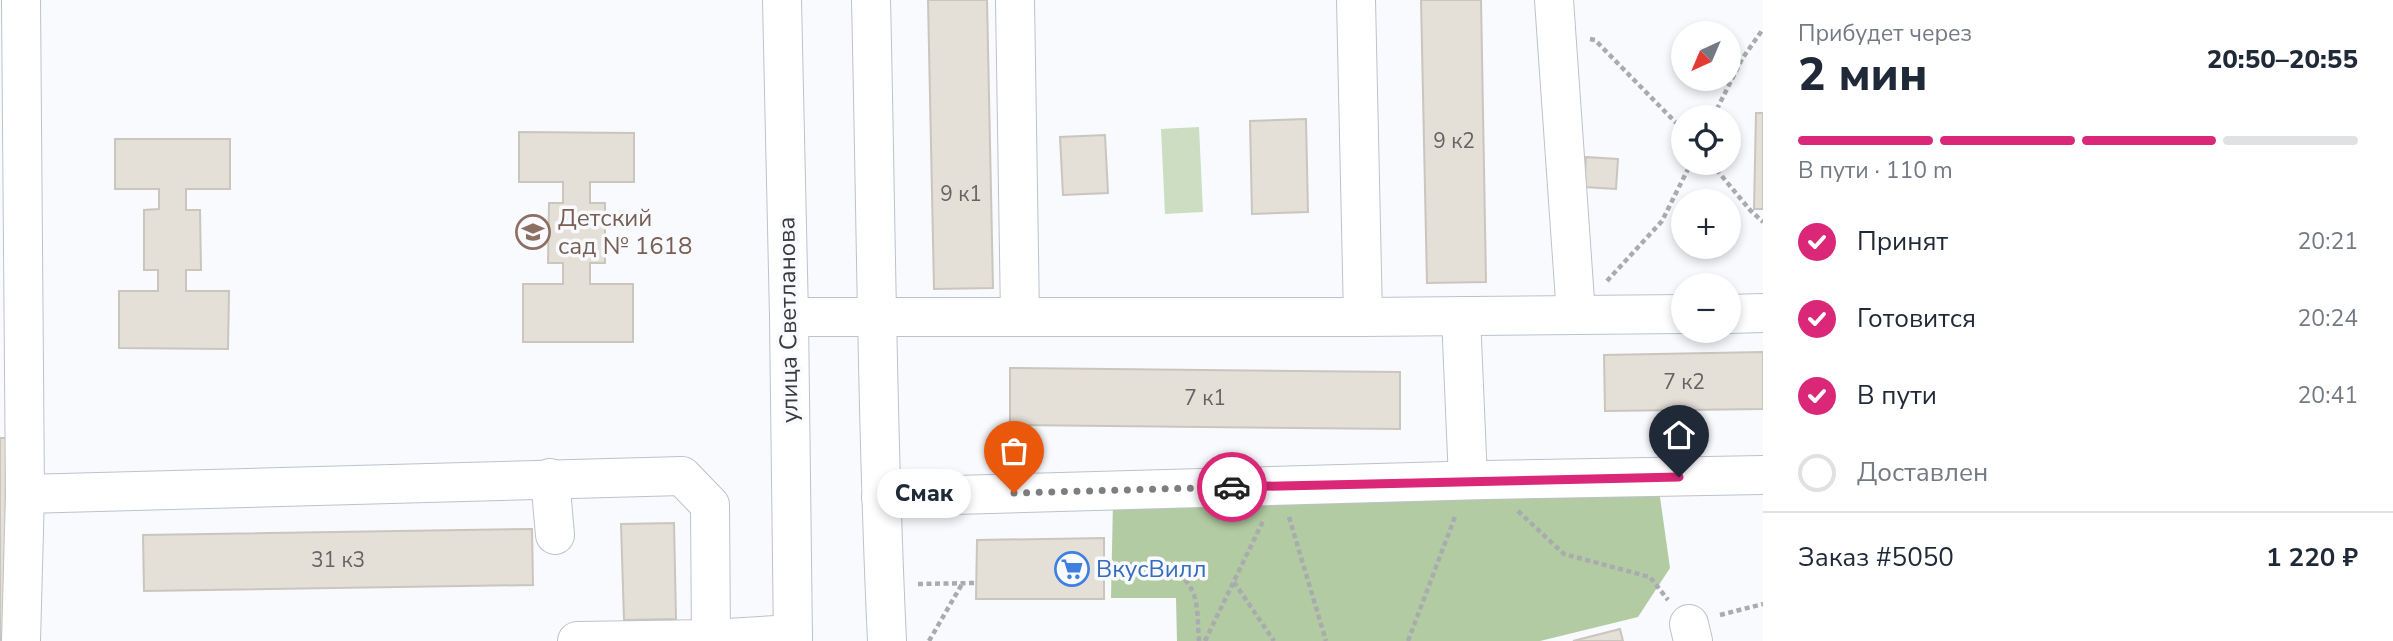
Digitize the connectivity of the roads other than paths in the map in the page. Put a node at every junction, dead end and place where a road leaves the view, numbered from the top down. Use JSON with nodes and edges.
{"nodes":[{"id":1,"x":21,"y":0,"type":"edge"},
{"id":2,"x":782,"y":0,"type":"edge"},
{"id":3,"x":871,"y":0,"type":"edge"},
{"id":4,"x":1015,"y":0,"type":"edge"},
{"id":5,"x":1356,"y":0,"type":"edge"},
{"id":6,"x":1555,"y":13,"type":"edge"},
{"id":7,"x":1763,"y":313,"type":"edge"},
{"id":8,"x":1671,"y":314,"type":"edge"},
{"id":9,"x":1741,"y":314,"type":"edge"},
{"id":10,"x":1576,"y":315,"type":"junction"},
{"id":11,"x":1461,"y":316,"type":"junction"},
{"id":12,"x":789,"y":317,"type":"junction"},
{"id":13,"x":879,"y":317,"type":"junction"},
{"id":14,"x":1020,"y":317,"type":"junction"},
{"id":15,"x":1363,"y":317,"type":"junction"},
{"id":16,"x":1763,"y":475,"type":"edge"},
{"id":17,"x":550,"y":478,"type":"junction"},
{"id":18,"x":1476,"y":480,"type":"junction"},
{"id":19,"x":25,"y":494,"type":"junction"},
{"id":20,"x":881,"y":497,"type":"junction"},
{"id":21,"x":555,"y":535,"type":"dead end"},
{"id":22,"x":793,"y":637,"type":"edge"},
{"id":23,"x":711,"y":640,"type":"edge"},
{"id":24,"x":21,"y":641,"type":"edge"},
{"id":25,"x":577,"y":641,"type":"edge"},
{"id":26,"x":887,"y":641,"type":"edge"}],
"edges":[{"from":1,"to":19,"type":"street"},
{"from":2,"to":12,"type":"street","name":"улица Светланова"},
{"from":3,"to":13,"type":"street"},
{"from":4,"to":14,"type":"street"},
{"from":5,"to":15,"type":"street"},
{"from":6,"to":10,"type":"street"},
{"from":7,"to":9,"type":"street"},
{"from":8,"to":10,"type":"street"},
{"from":10,"to":11,"type":"street"},
{"from":11,"to":15,"type":"street"},
{"from":11,"to":18,"type":"street"},
{"from":12,"to":13,"type":"street"},
{"from":12,"to":22,"type":"street","name":"улица Светланова"},
{"from":13,"to":14,"type":"street"},
{"from":13,"to":20,"type":"street"},
{"from":14,"to":15,"type":"street"},
{"from":16,"to":18,"type":"street"},
{"from":17,"to":19,"type":"street"},
{"from":17,"to":21,"type":"street"},
{"from":17,"to":23,"type":"street"},
{"from":18,"to":20,"type":"street"},
{"from":19,"to":24,"type":"street"},
{"from":20,"to":26,"type":"street"},
{"from":22,"to":23,"type":"street"},
{"from":23,"to":25,"type":"street"}]}
